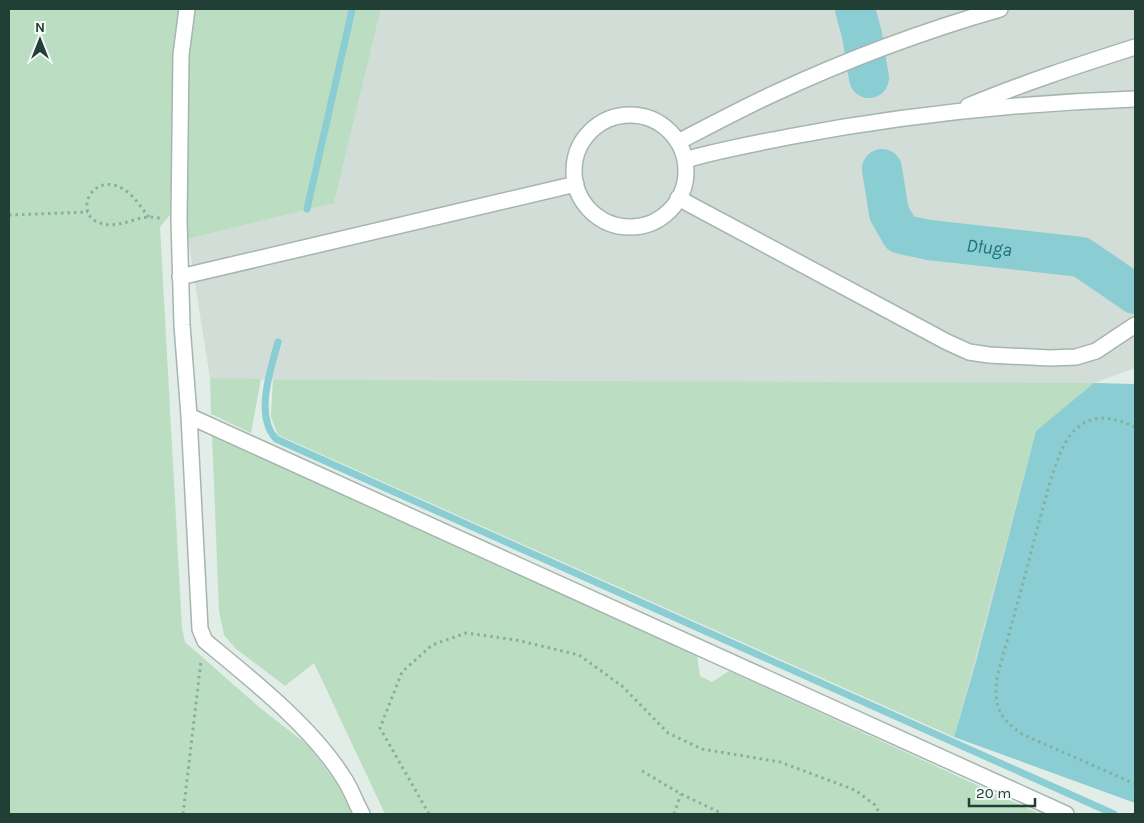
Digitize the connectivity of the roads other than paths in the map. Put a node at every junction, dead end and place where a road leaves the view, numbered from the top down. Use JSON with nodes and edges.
{"nodes":[{"id":1,"x":1000,"y":9,"type":"edge"},
{"id":2,"x":186,"y":13,"type":"edge"},
{"id":3,"x":1135,"y":47,"type":"edge"},
{"id":4,"x":1135,"y":99,"type":"edge"},
{"id":5,"x":956,"y":112,"type":"junction"},
{"id":6,"x":678,"y":142,"type":"junction"},
{"id":7,"x":684,"y":160,"type":"junction"},
{"id":8,"x":576,"y":184,"type":"junction"},
{"id":9,"x":678,"y":198,"type":"junction"},
{"id":10,"x":180,"y":277,"type":"junction"},
{"id":11,"x":1130,"y":329,"type":"edge"},
{"id":12,"x":189,"y":416,"type":"junction"},
{"id":13,"x":362,"y":814,"type":"edge"},
{"id":14,"x":1066,"y":814,"type":"edge"}],
"edges":[{"from":1,"to":6,"type":"street"},
{"from":2,"to":10,"type":"street"},
{"from":3,"to":5,"type":"street"},
{"from":4,"to":5,"type":"street"},
{"from":5,"to":7,"type":"street"},
{"from":6,"to":7,"type":"street"},
{"from":6,"to":8,"type":"street"},
{"from":7,"to":9,"type":"street"},
{"from":8,"to":9,"type":"street"},
{"from":8,"to":10,"type":"street"},
{"from":9,"to":11,"type":"street"},
{"from":10,"to":12,"type":"street"},
{"from":12,"to":13,"type":"street"},
{"from":12,"to":14,"type":"street"}]}
